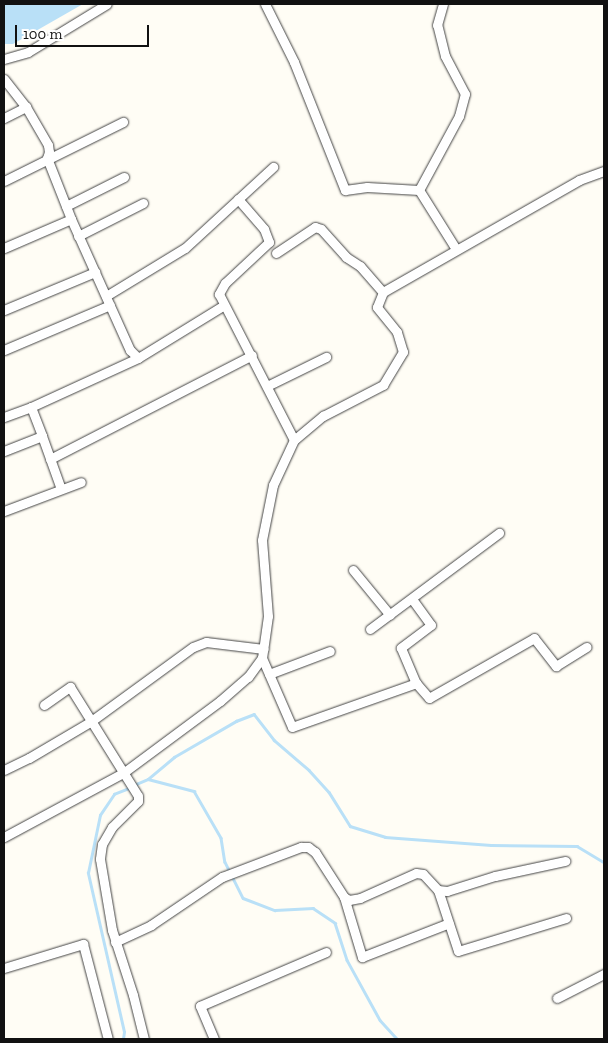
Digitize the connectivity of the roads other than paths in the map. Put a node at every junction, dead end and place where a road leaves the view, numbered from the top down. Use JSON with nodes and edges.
{"nodes":[{"id":1,"x":107,"y":4,"type":"edge"},
{"id":2,"x":265,"y":4,"type":"edge"},
{"id":3,"x":453,"y":4,"type":"edge"},
{"id":4,"x":443,"y":5,"type":"edge"},
{"id":5,"x":4,"y":59,"type":"edge"},
{"id":6,"x":4,"y":79,"type":"edge"},
{"id":7,"x":26,"y":107,"type":"junction"},
{"id":8,"x":4,"y":118,"type":"edge"},
{"id":9,"x":122,"y":122,"type":"dead end"},
{"id":10,"x":47,"y":158,"type":"junction"},
{"id":11,"x":273,"y":166,"type":"dead end"},
{"id":12,"x":604,"y":170,"type":"edge"},
{"id":13,"x":124,"y":177,"type":"dead end"},
{"id":14,"x":4,"y":181,"type":"edge"},
{"id":15,"x":419,"y":190,"type":"junction"},
{"id":16,"x":238,"y":199,"type":"junction"},
{"id":17,"x":143,"y":203,"type":"dead end"},
{"id":18,"x":66,"y":206,"type":"junction"},
{"id":19,"x":71,"y":219,"type":"junction"},
{"id":20,"x":78,"y":236,"type":"junction"},
{"id":21,"x":4,"y":248,"type":"edge"},
{"id":22,"x":456,"y":250,"type":"junction"},
{"id":23,"x":276,"y":253,"type":"dead end"},
{"id":24,"x":95,"y":272,"type":"junction"},
{"id":25,"x":383,"y":292,"type":"junction"},
{"id":26,"x":108,"y":301,"type":"junction"},
{"id":27,"x":224,"y":304,"type":"junction"},
{"id":28,"x":4,"y":310,"type":"edge"},
{"id":29,"x":4,"y":350,"type":"edge"},
{"id":30,"x":252,"y":355,"type":"junction"},
{"id":31,"x":326,"y":357,"type":"dead end"},
{"id":32,"x":138,"y":358,"type":"junction"},
{"id":33,"x":267,"y":386,"type":"junction"},
{"id":34,"x":31,"y":407,"type":"junction"},
{"id":35,"x":4,"y":417,"type":"edge"},
{"id":36,"x":42,"y":436,"type":"junction"},
{"id":37,"x":294,"y":440,"type":"junction"},
{"id":38,"x":4,"y":450,"type":"edge"},
{"id":39,"x":50,"y":460,"type":"junction"},
{"id":40,"x":81,"y":482,"type":"dead end"},
{"id":41,"x":61,"y":489,"type":"junction"},
{"id":42,"x":4,"y":511,"type":"edge"},
{"id":43,"x":499,"y":533,"type":"dead end"},
{"id":44,"x":353,"y":570,"type":"dead end"},
{"id":45,"x":412,"y":599,"type":"junction"},
{"id":46,"x":390,"y":616,"type":"junction"},
{"id":47,"x":370,"y":629,"type":"dead end"},
{"id":48,"x":586,"y":647,"type":"dead end"},
{"id":49,"x":330,"y":651,"type":"dead end"},
{"id":50,"x":263,"y":654,"type":"junction"},
{"id":51,"x":269,"y":674,"type":"junction"},
{"id":52,"x":416,"y":683,"type":"junction"},
{"id":53,"x":44,"y":705,"type":"dead end"},
{"id":54,"x":90,"y":722,"type":"junction"},
{"id":55,"x":4,"y":770,"type":"edge"},
{"id":56,"x":125,"y":776,"type":"junction"},
{"id":57,"x":4,"y":836,"type":"edge"},
{"id":58,"x":565,"y":861,"type":"dead end"},
{"id":59,"x":438,"y":890,"type":"junction"},
{"id":60,"x":344,"y":897,"type":"junction"},
{"id":61,"x":566,"y":918,"type":"dead end"},
{"id":62,"x":449,"y":923,"type":"junction"},
{"id":63,"x":115,"y":942,"type":"junction"},
{"id":64,"x":326,"y":952,"type":"dead end"},
{"id":65,"x":4,"y":968,"type":"edge"},
{"id":66,"x":604,"y":974,"type":"edge"},
{"id":67,"x":557,"y":998,"type":"dead end"},
{"id":68,"x":108,"y":1039,"type":"edge"},
{"id":69,"x":144,"y":1039,"type":"edge"},
{"id":70,"x":214,"y":1039,"type":"edge"}],
"edges":[{"from":1,"to":5,"type":"street"},
{"from":2,"to":15,"type":"street"},
{"from":3,"to":4,"type":"street"},
{"from":4,"to":15,"type":"street"},
{"from":6,"to":7,"type":"street"},
{"from":7,"to":8,"type":"street"},
{"from":7,"to":10,"type":"street"},
{"from":9,"to":10,"type":"street"},
{"from":10,"to":14,"type":"street"},
{"from":10,"to":18,"type":"street"},
{"from":11,"to":16,"type":"street"},
{"from":12,"to":22,"type":"street"},
{"from":13,"to":18,"type":"street"},
{"from":15,"to":22,"type":"street"},
{"from":16,"to":26,"type":"street"},
{"from":16,"to":27,"type":"street"},
{"from":17,"to":20,"type":"street"},
{"from":18,"to":19,"type":"street"},
{"from":19,"to":20,"type":"street"},
{"from":19,"to":21,"type":"street"},
{"from":20,"to":24,"type":"street"},
{"from":22,"to":25,"type":"street"},
{"from":23,"to":25,"type":"street"},
{"from":24,"to":26,"type":"street"},
{"from":24,"to":28,"type":"street"},
{"from":25,"to":37,"type":"street"},
{"from":26,"to":29,"type":"street"},
{"from":26,"to":32,"type":"street"},
{"from":27,"to":30,"type":"street"},
{"from":27,"to":32,"type":"street"},
{"from":30,"to":33,"type":"street"},
{"from":30,"to":39,"type":"street"},
{"from":31,"to":33,"type":"street"},
{"from":32,"to":34,"type":"street"},
{"from":33,"to":37,"type":"street"},
{"from":34,"to":35,"type":"street"},
{"from":34,"to":36,"type":"street"},
{"from":36,"to":38,"type":"street"},
{"from":36,"to":39,"type":"street"},
{"from":37,"to":50,"type":"street"},
{"from":39,"to":41,"type":"street"},
{"from":40,"to":41,"type":"street"},
{"from":41,"to":42,"type":"street"},
{"from":43,"to":45,"type":"street"},
{"from":44,"to":46,"type":"street"},
{"from":45,"to":46,"type":"street"},
{"from":45,"to":52,"type":"street"},
{"from":46,"to":47,"type":"street"},
{"from":48,"to":52,"type":"street"},
{"from":49,"to":51,"type":"street"},
{"from":50,"to":51,"type":"street"},
{"from":50,"to":54,"type":"street"},
{"from":50,"to":56,"type":"street"},
{"from":51,"to":52,"type":"street"},
{"from":53,"to":54,"type":"street"},
{"from":54,"to":55,"type":"street"},
{"from":54,"to":56,"type":"street"},
{"from":56,"to":57,"type":"street"},
{"from":56,"to":63,"type":"street"},
{"from":58,"to":59,"type":"street"},
{"from":59,"to":60,"type":"street"},
{"from":59,"to":62,"type":"street"},
{"from":60,"to":62,"type":"street"},
{"from":60,"to":63,"type":"street"},
{"from":61,"to":62,"type":"street"},
{"from":63,"to":69,"type":"street"},
{"from":64,"to":70,"type":"street"},
{"from":65,"to":68,"type":"street"},
{"from":66,"to":67,"type":"street"}]}
